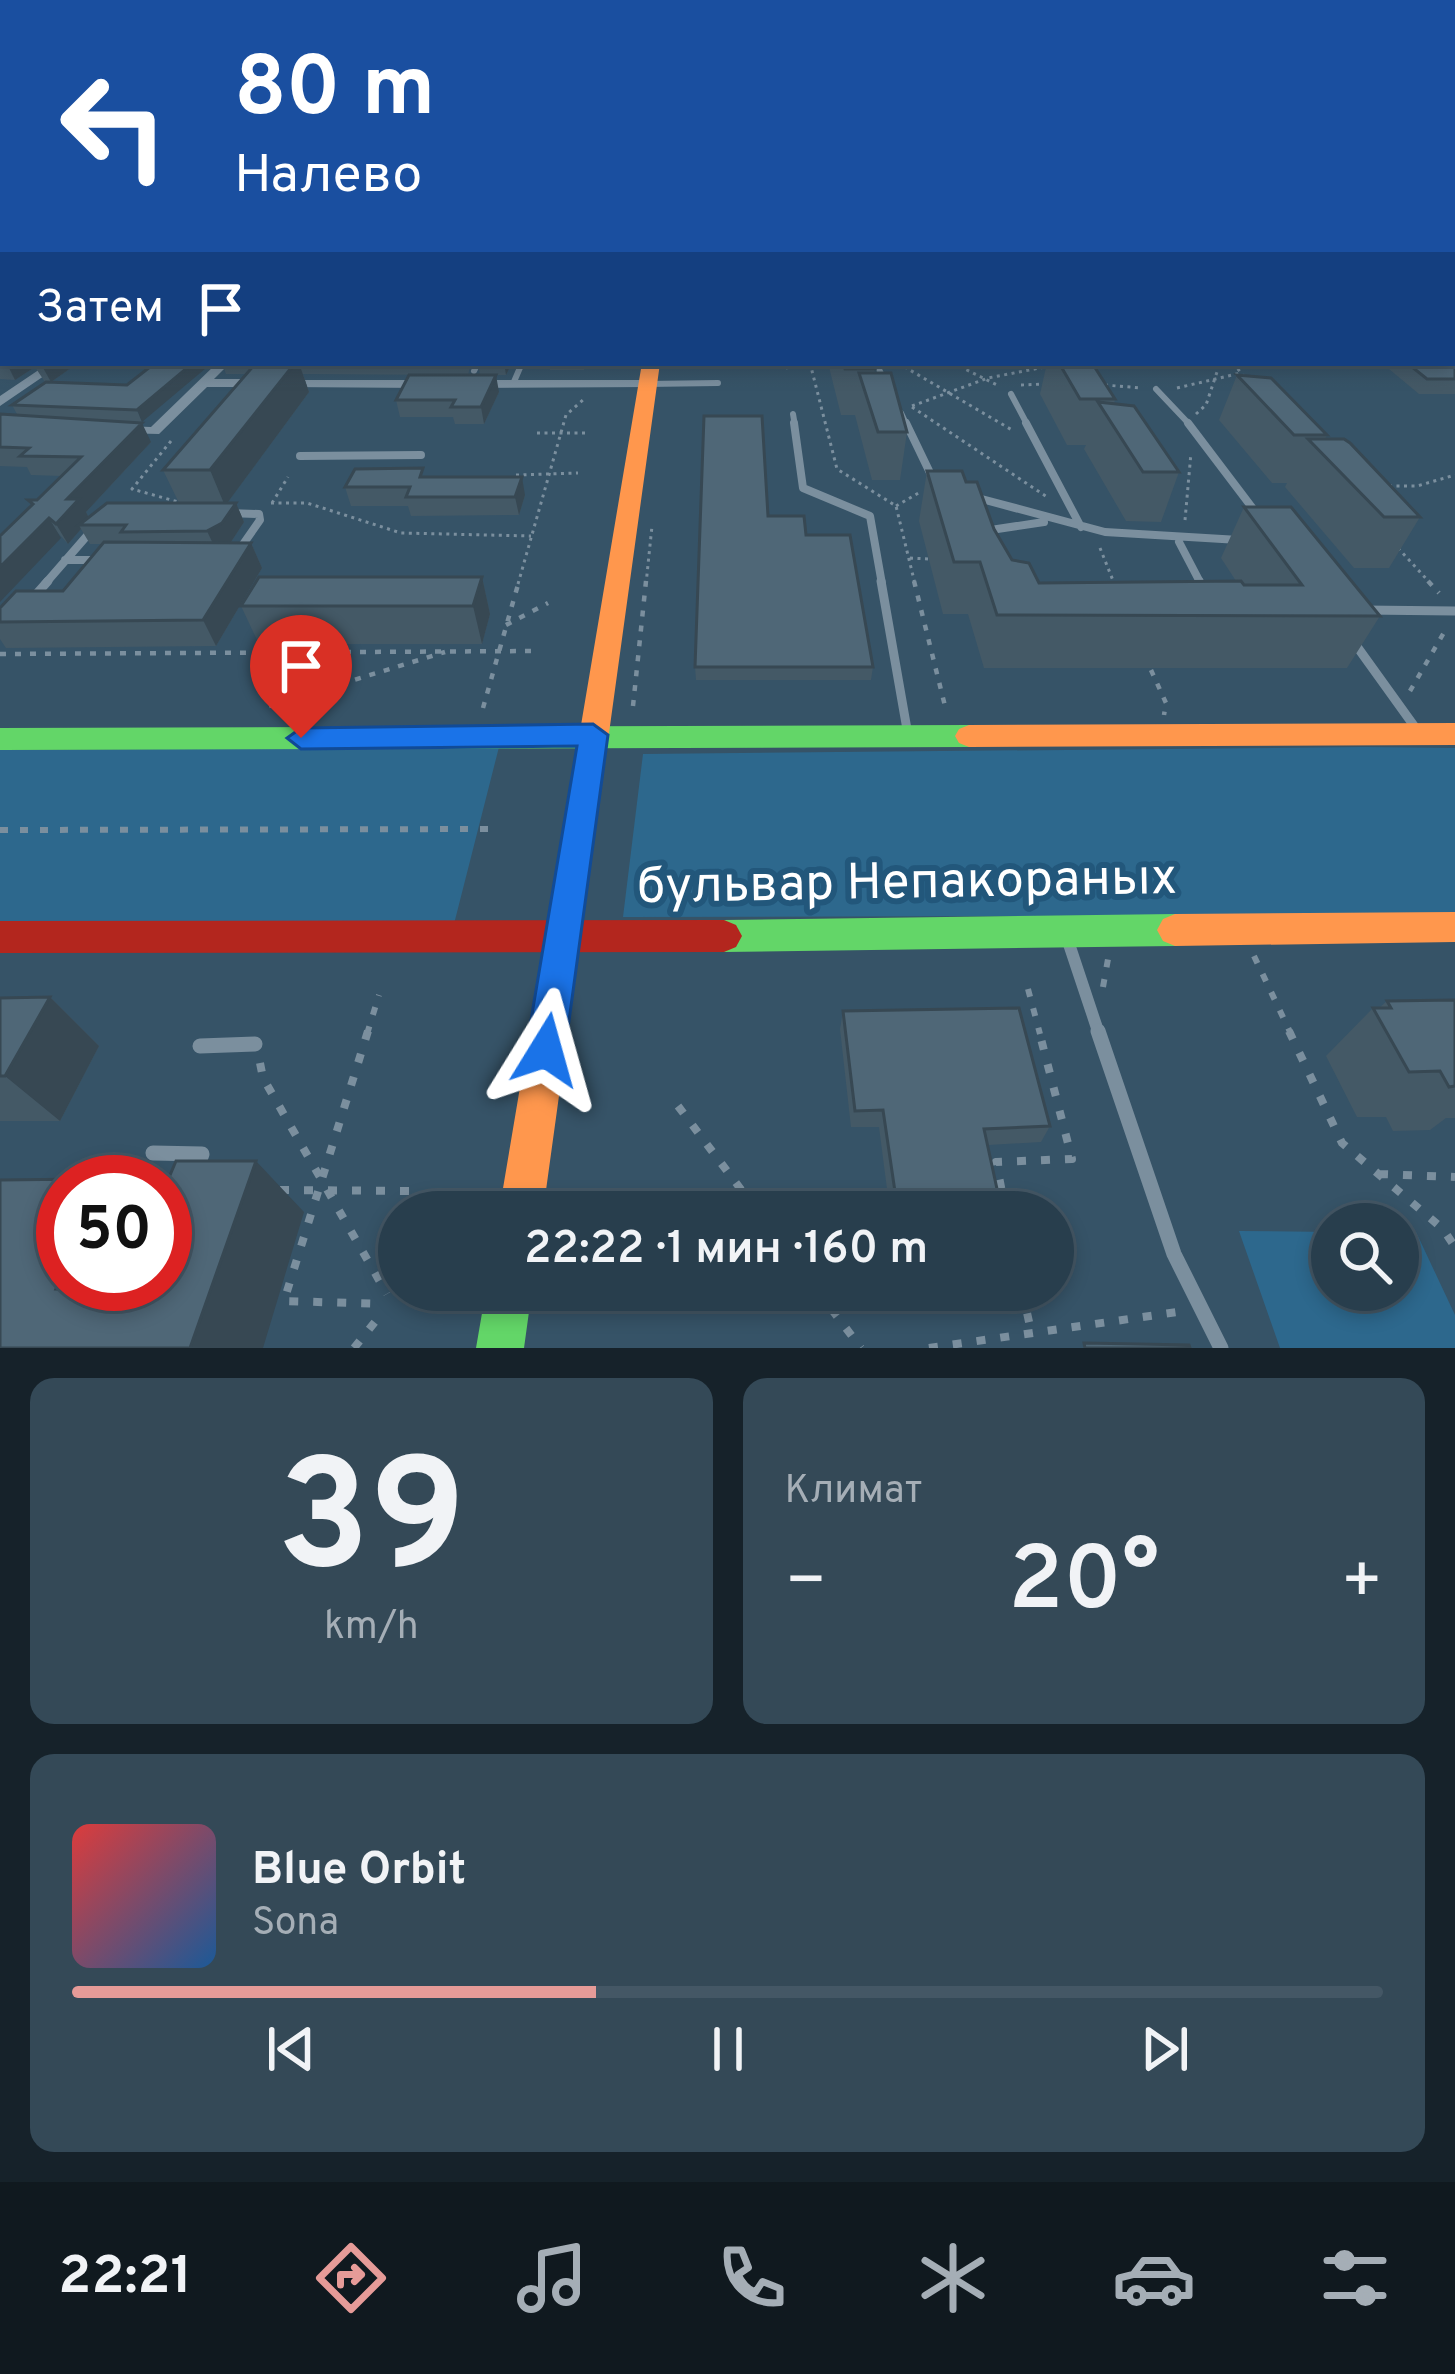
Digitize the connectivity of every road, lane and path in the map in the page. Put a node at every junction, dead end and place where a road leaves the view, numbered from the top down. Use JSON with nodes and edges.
{"nodes":[{"id":1,"x":53,"y":366,"type":"edge"},
{"id":2,"x":221,"y":366,"type":"edge"},
{"id":3,"x":521,"y":366,"type":"edge"},
{"id":4,"x":792,"y":366,"type":"edge"},
{"id":5,"x":878,"y":366,"type":"edge"},
{"id":6,"x":903,"y":366,"type":"edge"},
{"id":7,"x":959,"y":366,"type":"edge"},
{"id":8,"x":1047,"y":366,"type":"edge"},
{"id":9,"x":1219,"y":366,"type":"edge"},
{"id":10,"x":1235,"y":366,"type":"edge"},
{"id":11,"x":786,"y":368,"type":"dead end"},
{"id":12,"x":649,"y":373,"type":"edge"},
{"id":13,"x":1241,"y":373,"type":"junction"},
{"id":14,"x":988,"y":379,"type":"junction"},
{"id":15,"x":1215,"y":381,"type":"junction"},
{"id":16,"x":204,"y":383,"type":"junction"},
{"id":17,"x":718,"y":383,"type":"dead end"},
{"id":18,"x":513,"y":384,"type":"junction"},
{"id":19,"x":601,"y":384,"type":"junction"},
{"id":20,"x":1055,"y":384,"type":"edge"},
{"id":21,"x":1096,"y":384,"type":"edge"},
{"id":22,"x":1252,"y":386,"type":"edge"},
{"id":23,"x":1013,"y":389,"type":"junction"},
{"id":24,"x":1156,"y":389,"type":"junction"},
{"id":25,"x":891,"y":393,"type":"edge"},
{"id":26,"x":947,"y":394,"type":"junction"},
{"id":27,"x":0,"y":402,"type":"edge"},
{"id":28,"x":912,"y":406,"type":"junction"},
{"id":29,"x":898,"y":408,"type":"joint"},
{"id":30,"x":793,"y":414,"type":"dead end"},
{"id":31,"x":1205,"y":418,"type":"dead end"},
{"id":32,"x":1190,"y":425,"type":"junction"},
{"id":33,"x":110,"y":429,"type":"edge"},
{"id":34,"x":154,"y":430,"type":"junction"},
{"id":35,"x":537,"y":433,"type":"dead end"},
{"id":36,"x":561,"y":433,"type":"junction"},
{"id":37,"x":587,"y":433,"type":"dead end"},
{"id":38,"x":1037,"y":443,"type":"junction"},
{"id":39,"x":300,"y":455,"type":"dead end"},
{"id":40,"x":421,"y":455,"type":"dead end"},
{"id":41,"x":578,"y":473,"type":"dead end"},
{"id":42,"x":548,"y":474,"type":"junction"},
{"id":43,"x":516,"y":475,"type":"edge"},
{"id":44,"x":1455,"y":476,"type":"edge"},
{"id":45,"x":288,"y":477,"type":"dead end"},
{"id":46,"x":935,"y":483,"type":"joint"},
{"id":47,"x":1379,"y":487,"type":"edge"},
{"id":48,"x":957,"y":491,"type":"edge"},
{"id":49,"x":201,"y":503,"type":"edge"},
{"id":50,"x":896,"y":506,"type":"dead end"},
{"id":51,"x":224,"y":512,"type":"edge"},
{"id":52,"x":104,"y":518,"type":"edge"},
{"id":53,"x":652,"y":521,"type":"dead end"},
{"id":54,"x":1045,"y":521,"type":"junction"},
{"id":55,"x":1263,"y":522,"type":"edge"},
{"id":56,"x":1078,"y":523,"type":"junction"},
{"id":57,"x":1094,"y":532,"type":"junction"},
{"id":58,"x":531,"y":536,"type":"junction"},
{"id":59,"x":1256,"y":540,"type":"edge"},
{"id":60,"x":1178,"y":542,"type":"junction"},
{"id":61,"x":989,"y":544,"type":"edge"},
{"id":62,"x":1398,"y":548,"type":"edge"},
{"id":63,"x":218,"y":558,"type":"edge"},
{"id":64,"x":910,"y":558,"type":"dead end"},
{"id":65,"x":929,"y":559,"type":"dead end"},
{"id":66,"x":65,"y":560,"type":"junction"},
{"id":67,"x":109,"y":560,"type":"edge"},
{"id":68,"x":1116,"y":590,"type":"edge"},
{"id":69,"x":1441,"y":595,"type":"dead end"},
{"id":70,"x":28,"y":603,"type":"edge"},
{"id":71,"x":548,"y":603,"type":"dead end"},
{"id":72,"x":1211,"y":606,"type":"edge"},
{"id":73,"x":1352,"y":610,"type":"edge"},
{"id":74,"x":1455,"y":611,"type":"edge"},
{"id":75,"x":506,"y":625,"type":"junction"},
{"id":76,"x":1347,"y":632,"type":"edge"},
{"id":77,"x":451,"y":651,"type":"junction"},
{"id":78,"x":499,"y":651,"type":"junction"},
{"id":79,"x":537,"y":651,"type":"dead end"},
{"id":80,"x":0,"y":655,"type":"edge"},
{"id":81,"x":1151,"y":670,"type":"dead end"},
{"id":82,"x":1395,"y":700,"type":"junction"},
{"id":83,"x":269,"y":706,"type":"dead end"},
{"id":84,"x":633,"y":706,"type":"dead end"},
{"id":85,"x":483,"y":708,"type":"dead end"},
{"id":86,"x":1420,"y":734,"type":"junction"},
{"id":87,"x":1455,"y":734,"type":"edge"},
{"id":88,"x":593,"y":735,"type":"junction"},
{"id":89,"x":908,"y":735,"type":"junction"},
{"id":90,"x":1162,"y":735,"type":"junction"},
{"id":91,"x":0,"y":739,"type":"edge"},
{"id":92,"x":493,"y":829,"type":"dead end"},
{"id":93,"x":0,"y":830,"type":"edge"},
{"id":94,"x":1455,"y":927,"type":"edge"},
{"id":95,"x":1242,"y":928,"type":"junction"},
{"id":96,"x":1064,"y":931,"type":"junction"},
{"id":97,"x":0,"y":937,"type":"edge"},
{"id":98,"x":560,"y":938,"type":"junction"},
{"id":99,"x":1028,"y":989,"type":"dead end"},
{"id":100,"x":380,"y":995,"type":"dead end"},
{"id":101,"x":256,"y":1044,"type":"joint"},
{"id":102,"x":200,"y":1046,"type":"dead end"},
{"id":103,"x":678,"y":1106,"type":"dead end"},
{"id":104,"x":153,"y":1153,"type":"dead end"},
{"id":105,"x":1379,"y":1174,"type":"junction"},
{"id":106,"x":1455,"y":1177,"type":"edge"},
{"id":107,"x":192,"y":1178,"type":"edge"},
{"id":108,"x":322,"y":1178,"type":"junction"},
{"id":109,"x":274,"y":1190,"type":"dead end"},
{"id":110,"x":323,"y":1190,"type":"junction"},
{"id":111,"x":412,"y":1191,"type":"dead end"},
{"id":112,"x":524,"y":1191,"type":"edge"},
{"id":113,"x":742,"y":1191,"type":"edge"},
{"id":114,"x":1002,"y":1191,"type":"edge"},
{"id":115,"x":1455,"y":1247,"type":"edge"},
{"id":116,"x":378,"y":1290,"type":"edge"},
{"id":117,"x":378,"y":1303,"type":"edge"},
{"id":118,"x":1202,"y":1309,"type":"junction"},
{"id":119,"x":379,"y":1311,"type":"edge"},
{"id":120,"x":506,"y":1311,"type":"edge"},
{"id":121,"x":833,"y":1311,"type":"edge"},
{"id":122,"x":1027,"y":1311,"type":"edge"},
{"id":123,"x":1031,"y":1331,"type":"junction"},
{"id":124,"x":354,"y":1348,"type":"edge"},
{"id":125,"x":500,"y":1348,"type":"edge"},
{"id":126,"x":861,"y":1348,"type":"edge"},
{"id":127,"x":929,"y":1348,"type":"edge"},
{"id":128,"x":1221,"y":1348,"type":"edge"}],
"edges":[{"from":1,"to":27,"type":"street"},
{"from":2,"to":16,"type":"street"},
{"from":3,"to":18,"type":"lane"},
{"from":4,"to":11,"type":"path"},
{"from":5,"to":25,"type":"lane"},
{"from":6,"to":26,"type":"path"},
{"from":7,"to":14,"type":"path"},
{"from":8,"to":14,"type":"path"},
{"from":9,"to":15,"type":"path"},
{"from":10,"to":13,"type":"path"},
{"from":12,"to":17,"type":"lane"},
{"from":12,"to":19,"type":"street"},
{"from":12,"to":88,"type":"main road"},
{"from":13,"to":15,"type":"path"},
{"from":13,"to":22,"type":"path"},
{"from":14,"to":23,"type":"path"},
{"from":14,"to":26,"type":"path"},
{"from":15,"to":24,"type":"path"},
{"from":15,"to":32,"type":"path"},
{"from":16,"to":18,"type":"street"},
{"from":16,"to":34,"type":"street"},
{"from":18,"to":19,"type":"street"},
{"from":19,"to":36,"type":"path"},
{"from":20,"to":23,"type":"path"},
{"from":21,"to":24,"type":"path"},
{"from":23,"to":38,"type":"lane"},
{"from":24,"to":32,"type":"lane"},
{"from":26,"to":28,"type":"path"},
{"from":26,"to":38,"type":"path"},
{"from":28,"to":29,"type":"path"},
{"from":28,"to":56,"type":"path"},
{"from":29,"to":46,"type":"lane"},
{"from":30,"to":89,"type":"lane"},
{"from":31,"to":32,"type":"path"},
{"from":32,"to":55,"type":"lane"},
{"from":32,"to":60,"type":"path"},
{"from":33,"to":34,"type":"street"},
{"from":34,"to":49,"type":"path"},
{"from":35,"to":36,"type":"path"},
{"from":36,"to":37,"type":"path"},
{"from":36,"to":42,"type":"path"},
{"from":38,"to":56,"type":"lane"},
{"from":39,"to":40,"type":"lane"},
{"from":41,"to":42,"type":"path"},
{"from":42,"to":43,"type":"path"},
{"from":42,"to":58,"type":"path"},
{"from":44,"to":47,"type":"path"},
{"from":45,"to":58,"type":"path"},
{"from":46,"to":50,"type":"path"},
{"from":48,"to":54,"type":"lane"},
{"from":51,"to":63,"type":"lane"},
{"from":52,"to":66,"type":"lane"},
{"from":53,"to":84,"type":"path"},
{"from":54,"to":56,"type":"lane"},
{"from":54,"to":61,"type":"lane"},
{"from":56,"to":57,"type":"lane"},
{"from":57,"to":60,"type":"lane"},
{"from":57,"to":68,"type":"path"},
{"from":58,"to":75,"type":"path"},
{"from":59,"to":60,"type":"lane"},
{"from":60,"to":72,"type":"lane"},
{"from":62,"to":69,"type":"path"},
{"from":64,"to":65,"type":"path"},
{"from":66,"to":67,"type":"lane"},
{"from":66,"to":70,"type":"lane"},
{"from":71,"to":75,"type":"path"},
{"from":73,"to":74,"type":"lane"},
{"from":74,"to":82,"type":"path"},
{"from":75,"to":78,"type":"path"},
{"from":76,"to":82,"type":"lane"},
{"from":77,"to":78,"type":"path"},
{"from":77,"to":80,"type":"path"},
{"from":77,"to":83,"type":"path"},
{"from":78,"to":79,"type":"path"},
{"from":78,"to":85,"type":"path"},
{"from":81,"to":90,"type":"path"},
{"from":82,"to":86,"type":"lane"},
{"from":86,"to":87,"type":"main road"},
{"from":86,"to":90,"type":"main road"},
{"from":88,"to":89,"type":"main road"},
{"from":88,"to":91,"type":"main road"},
{"from":88,"to":98,"type":"main road"},
{"from":89,"to":90,"type":"main road"},
{"from":92,"to":93,"type":"path"},
{"from":94,"to":95,"type":"main road","name":"бульвар Непакораных"},
{"from":95,"to":96,"type":"main road","name":"бульвар Непакораных"},
{"from":95,"to":105,"type":"path"},
{"from":96,"to":98,"type":"main road","name":"бульвар Непакораных"},
{"from":96,"to":118,"type":"lane"},
{"from":97,"to":98,"type":"main road","name":"бульвар Непакораных"},
{"from":98,"to":112,"type":"main road"},
{"from":99,"to":114,"type":"path"},
{"from":100,"to":108,"type":"path"},
{"from":101,"to":102,"type":"lane"},
{"from":101,"to":108,"type":"path"},
{"from":103,"to":113,"type":"path"},
{"from":104,"to":107,"type":"lane"},
{"from":105,"to":106,"type":"path"},
{"from":105,"to":115,"type":"path"},
{"from":108,"to":110,"type":"path"},
{"from":109,"to":110,"type":"path"},
{"from":110,"to":111,"type":"path"},
{"from":110,"to":116,"type":"path"},
{"from":110,"to":117,"type":"path"},
{"from":118,"to":123,"type":"path"},
{"from":118,"to":128,"type":"lane"},
{"from":119,"to":124,"type":"path"},
{"from":120,"to":125,"type":"main road"},
{"from":121,"to":126,"type":"path"},
{"from":122,"to":123,"type":"path"},
{"from":123,"to":127,"type":"path"}]}
